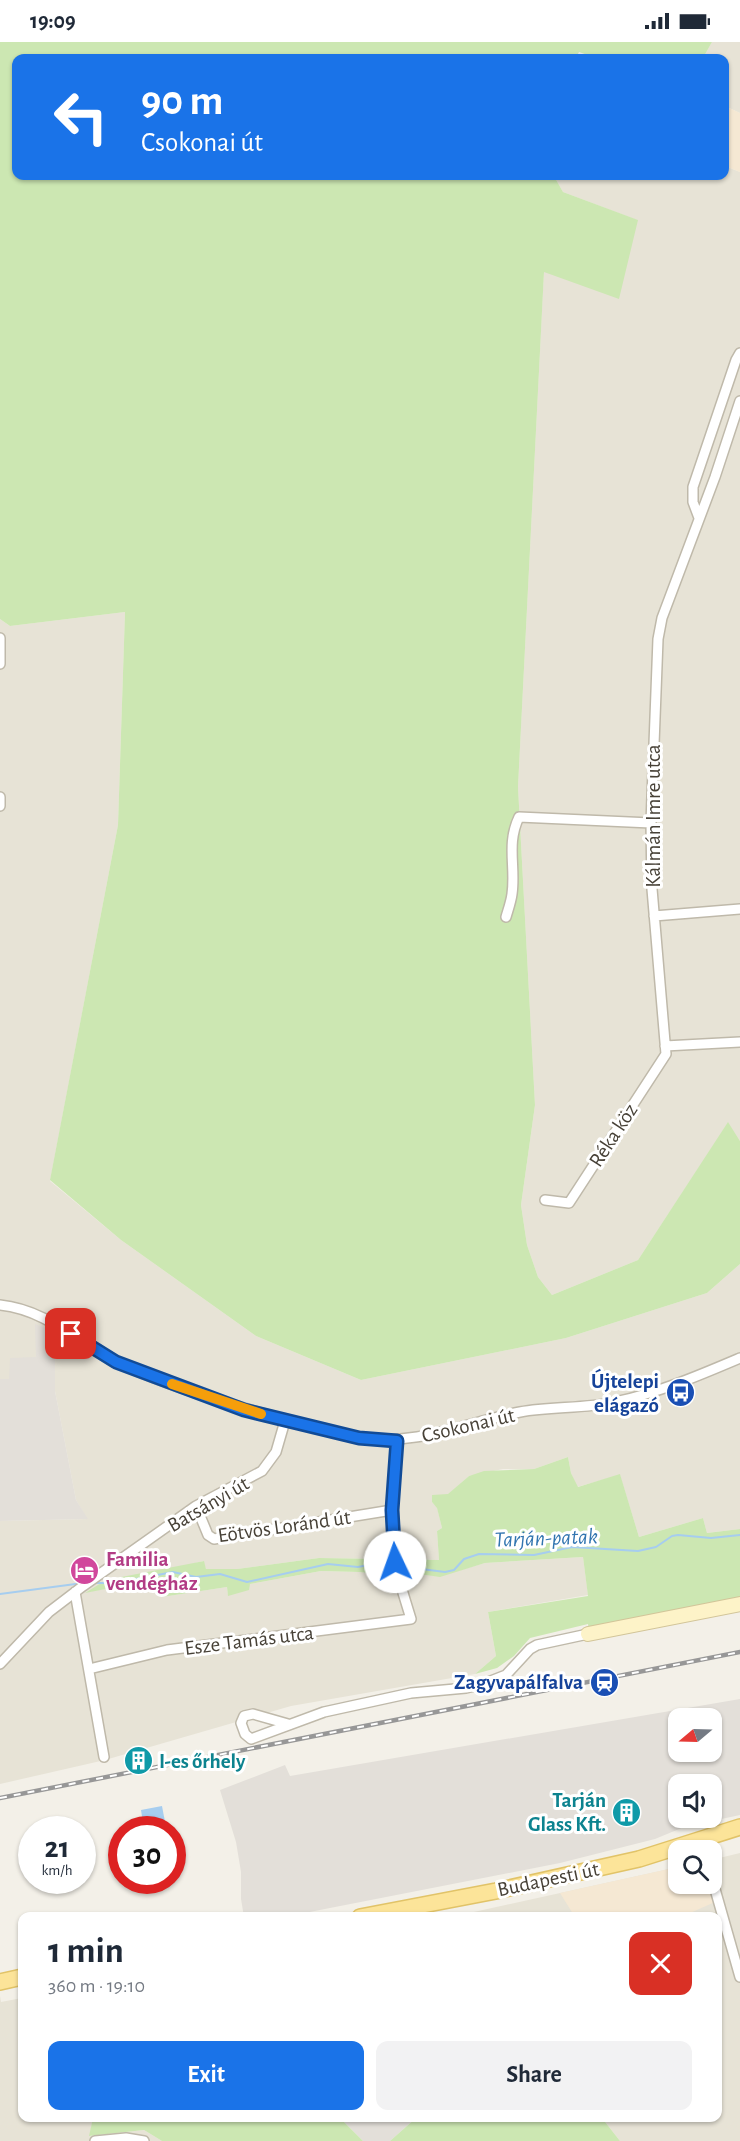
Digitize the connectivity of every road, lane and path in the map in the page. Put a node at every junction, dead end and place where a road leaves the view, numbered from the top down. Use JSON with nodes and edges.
{"nodes":[{"id":1,"x":740,"y":353,"type":"edge"},
{"id":2,"x":740,"y":401,"type":"edge"},
{"id":3,"x":699,"y":518,"type":"junction"},
{"id":4,"x":0,"y":638,"type":"edge"},
{"id":5,"x":0,"y":663,"type":"edge"},
{"id":6,"x":0,"y":797,"type":"edge"},
{"id":7,"x":0,"y":806,"type":"edge"},
{"id":8,"x":651,"y":823,"type":"junction"},
{"id":9,"x":740,"y":909,"type":"edge"},
{"id":10,"x":654,"y":916,"type":"junction"},
{"id":11,"x":506,"y":917,"type":"dead end"},
{"id":12,"x":740,"y":1042,"type":"edge"},
{"id":13,"x":666,"y":1046,"type":"junction"},
{"id":14,"x":545,"y":1200,"type":"dead end"},
{"id":15,"x":0,"y":1305,"type":"edge"},
{"id":16,"x":740,"y":1358,"type":"edge"},
{"id":17,"x":285,"y":1420,"type":"junction"},
{"id":18,"x":397,"y":1441,"type":"junction"},
{"id":19,"x":196,"y":1506,"type":"junction"},
{"id":20,"x":392,"y":1510,"type":"junction"},
{"id":21,"x":79,"y":1589,"type":"junction"},
{"id":22,"x":740,"y":1604,"type":"edge"},
{"id":23,"x":588,"y":1634,"type":"joint"},
{"id":24,"x":0,"y":1664,"type":"edge"},
{"id":25,"x":89,"y":1669,"type":"junction"},
{"id":26,"x":288,"y":1724,"type":"dead end"},
{"id":27,"x":104,"y":1757,"type":"dead end"},
{"id":28,"x":738,"y":1829,"type":"edge"},
{"id":29,"x":715,"y":1840,"type":"edge"},
{"id":30,"x":668,"y":1852,"type":"edge"},
{"id":31,"x":716,"y":1894,"type":"edge"},
{"id":32,"x":385,"y":1912,"type":"edge"},
{"id":33,"x":722,"y":1912,"type":"edge"},
{"id":34,"x":722,"y":1914,"type":"edge"},
{"id":35,"x":740,"y":1977,"type":"edge"},
{"id":36,"x":18,"y":1978,"type":"edge"},
{"id":37,"x":0,"y":1982,"type":"edge"},
{"id":38,"x":95,"y":2141,"type":"edge"},
{"id":39,"x":144,"y":2141,"type":"edge"}],
"edges":[{"from":1,"to":3,"type":"street"},
{"from":2,"to":3,"type":"street","name":"Kálmán Imre utca"},
{"from":3,"to":8,"type":"street","name":"Kálmán Imre utca"},
{"from":4,"to":5,"type":"street"},
{"from":6,"to":7,"type":"street"},
{"from":8,"to":10,"type":"street","name":"Kálmán Imre utca"},
{"from":8,"to":11,"type":"street"},
{"from":9,"to":10,"type":"street"},
{"from":10,"to":13,"type":"street","name":"Kálmán Imre utca"},
{"from":12,"to":13,"type":"street"},
{"from":13,"to":14,"type":"street","name":"Réka köz"},
{"from":15,"to":17,"type":"street","name":"Csokonai út"},
{"from":16,"to":18,"type":"street","name":"Csokonai út"},
{"from":17,"to":18,"type":"street","name":"Csokonai út"},
{"from":17,"to":19,"type":"street","name":"Batsányi út"},
{"from":18,"to":20,"type":"street"},
{"from":19,"to":20,"type":"street","name":"Eötvös Loránd út"},
{"from":19,"to":21,"type":"street","name":"Batsányi út"},
{"from":20,"to":25,"type":"street","name":"Esze Tamás utca"},
{"from":21,"to":24,"type":"street","name":"Batsányi út"},
{"from":21,"to":25,"type":"street"},
{"from":22,"to":23,"type":"street"},
{"from":23,"to":26,"type":"street"},
{"from":25,"to":27,"type":"street"},
{"from":28,"to":29,"type":"main road","name":"Budapesti út"},
{"from":30,"to":32,"type":"main road","name":"Budapesti út"},
{"from":31,"to":33,"type":"street"},
{"from":34,"to":35,"type":"street"},
{"from":36,"to":37,"type":"main road"},
{"from":38,"to":39,"type":"street"}]}
